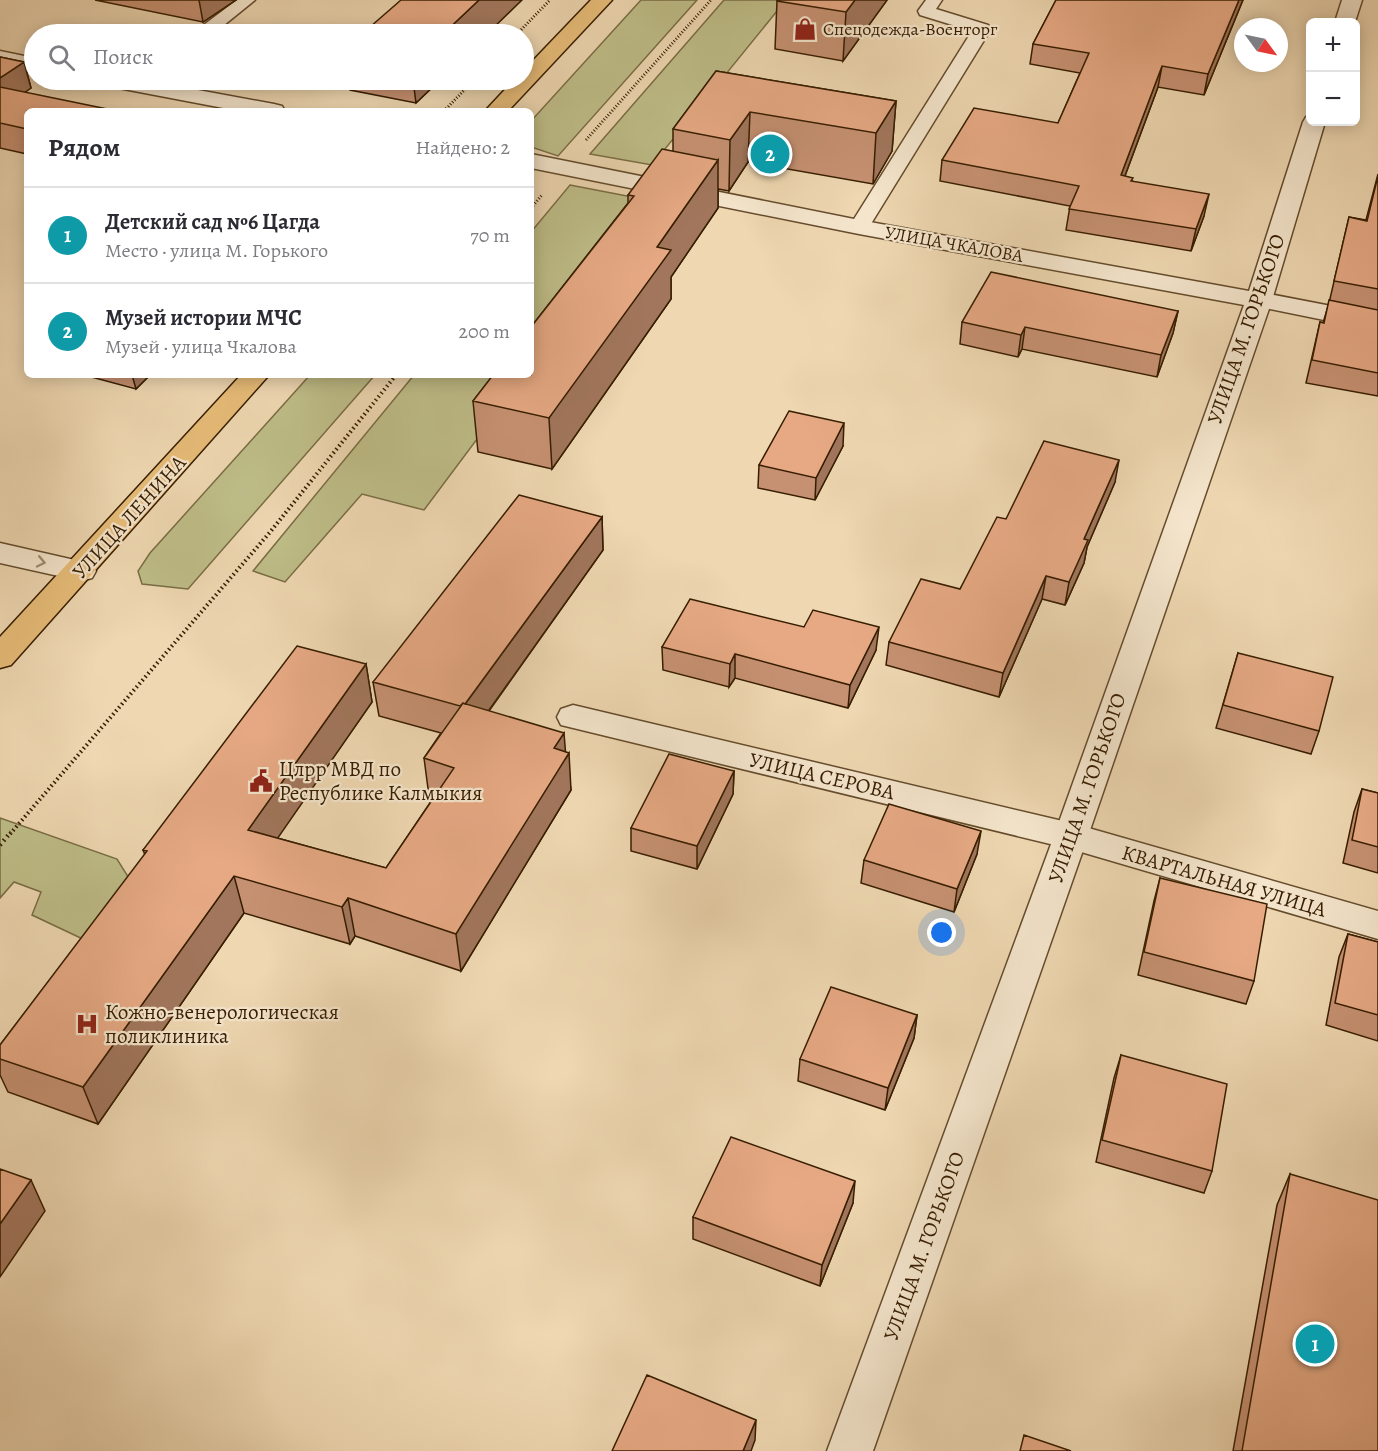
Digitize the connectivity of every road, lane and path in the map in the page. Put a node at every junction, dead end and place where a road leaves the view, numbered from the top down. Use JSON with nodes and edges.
{"nodes":[{"id":1,"x":247,"y":0,"type":"edge"},
{"id":2,"x":550,"y":0,"type":"edge"},
{"id":3,"x":602,"y":0,"type":"edge"},
{"id":4,"x":711,"y":0,"type":"edge"},
{"id":5,"x":934,"y":0,"type":"edge"},
{"id":6,"x":1352,"y":0,"type":"edge"},
{"id":7,"x":1346,"y":18,"type":"edge"},
{"id":8,"x":216,"y":24,"type":"edge"},
{"id":9,"x":527,"y":24,"type":"edge"},
{"id":10,"x":0,"y":57,"type":"edge"},
{"id":11,"x":24,"y":62,"type":"edge"},
{"id":12,"x":534,"y":71,"type":"edge"},
{"id":13,"x":178,"y":90,"type":"edge"},
{"id":14,"x":464,"y":90,"type":"edge"},
{"id":15,"x":516,"y":90,"type":"edge"},
{"id":16,"x":260,"y":108,"type":"edge"},
{"id":17,"x":447,"y":108,"type":"edge"},
{"id":18,"x":499,"y":108,"type":"edge"},
{"id":19,"x":1313,"y":126,"type":"edge"},
{"id":20,"x":588,"y":138,"type":"dead end"},
{"id":21,"x":534,"y":162,"type":"edge"},
{"id":22,"x":860,"y":227,"type":"junction"},
{"id":23,"x":1259,"y":300,"type":"junction"},
{"id":24,"x":1378,"y":323,"type":"edge"},
{"id":25,"x":253,"y":378,"type":"edge"},
{"id":26,"x":394,"y":378,"type":"edge"},
{"id":27,"x":0,"y":553,"type":"edge"},
{"id":28,"x":81,"y":571,"type":"junction"},
{"id":29,"x":0,"y":657,"type":"edge"},
{"id":30,"x":573,"y":717,"type":"dead end"},
{"id":31,"x":1071,"y":836,"type":"junction"},
{"id":32,"x":0,"y":845,"type":"edge"},
{"id":33,"x":1378,"y":925,"type":"edge"},
{"id":34,"x":850,"y":1451,"type":"edge"}],
"edges":[{"from":1,"to":8,"type":"lane"},
{"from":2,"to":9,"type":"path"},
{"from":3,"to":12,"type":"main road"},
{"from":4,"to":20,"type":"path"},
{"from":5,"to":22,"type":"lane"},
{"from":6,"to":7,"type":"street"},
{"from":10,"to":11,"type":"street"},
{"from":13,"to":16,"type":"street"},
{"from":14,"to":17,"type":"path"},
{"from":15,"to":18,"type":"main road"},
{"from":19,"to":23,"type":"street","name":"УЛИЦА М. ГОРЬКОГО"},
{"from":21,"to":22,"type":"street","name":"УЛИЦА ЧКАЛОВА"},
{"from":22,"to":23,"type":"street","name":"УЛИЦА ЧКАЛОВА"},
{"from":23,"to":24,"type":"street","name":"УЛИЦА ЧКАЛОВА"},
{"from":23,"to":31,"type":"street","name":"УЛИЦА М. ГОРЬКОГО"},
{"from":25,"to":28,"type":"main road","name":"УЛИЦА ЛЕНИНА"},
{"from":26,"to":32,"type":"path"},
{"from":27,"to":28,"type":"street","one_way":true},
{"from":28,"to":29,"type":"main road","name":"УЛИЦА ЛЕНИНА"},
{"from":30,"to":31,"type":"street","name":"УЛИЦА СЕРОВА"},
{"from":31,"to":33,"type":"street","name":"КВАРТАЛЬНАЯ УЛИЦА"},
{"from":31,"to":34,"type":"street","name":"УЛИЦА М. ГОРЬКОГО"}]}
